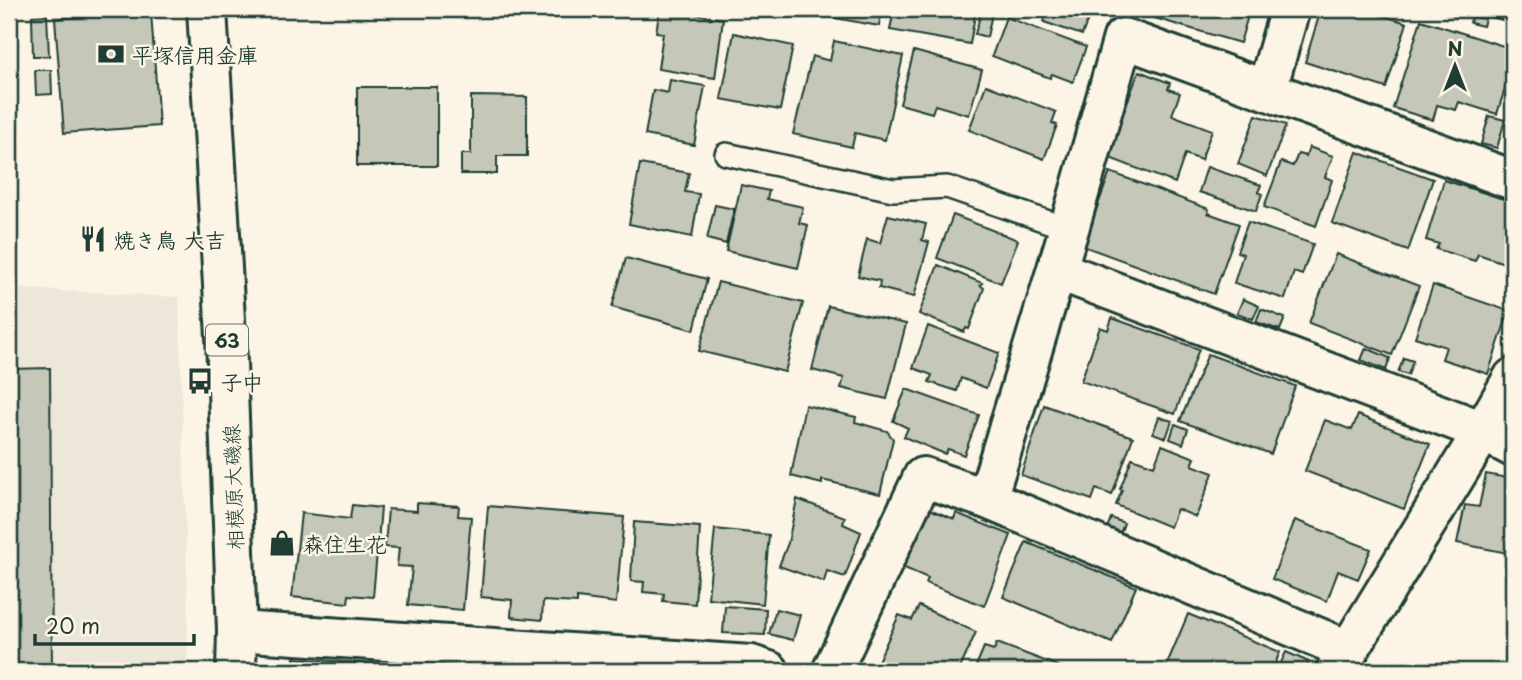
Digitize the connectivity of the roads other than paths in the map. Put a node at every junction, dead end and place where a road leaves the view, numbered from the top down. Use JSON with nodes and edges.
{"nodes":[{"id":1,"x":207,"y":9,"type":"edge"},
{"id":2,"x":1290,"y":9,"type":"edge"},
{"id":3,"x":1267,"y":89,"type":"junction"},
{"id":4,"x":726,"y":155,"type":"dead end"},
{"id":5,"x":1513,"y":180,"type":"edge"},
{"id":6,"x":1069,"y":229,"type":"junction"},
{"id":7,"x":1057,"y":270,"type":"junction"},
{"id":8,"x":1513,"y":377,"type":"edge"},
{"id":9,"x":1498,"y":439,"type":"edge"},
{"id":10,"x":987,"y":499,"type":"junction"},
{"id":11,"x":237,"y":631,"type":"junction"},
{"id":12,"x":1342,"y":661,"type":"edge"},
{"id":13,"x":236,"y":671,"type":"edge"},
{"id":14,"x":769,"y":671,"type":"edge"},
{"id":15,"x":832,"y":671,"type":"edge"}],
"edges":[{"from":1,"to":11,"type":"street","name":"相模原大磯線","number":"63"},
{"from":2,"to":3,"type":"street"},
{"from":3,"to":5,"type":"street"},
{"from":3,"to":6,"type":"street"},
{"from":4,"to":6,"type":"lane"},
{"from":6,"to":7,"type":"street"},
{"from":7,"to":9,"type":"street"},
{"from":7,"to":10,"type":"street"},
{"from":8,"to":9,"type":"street"},
{"from":9,"to":12,"type":"street"},
{"from":10,"to":12,"type":"street"},
{"from":10,"to":15,"type":"street"},
{"from":11,"to":13,"type":"street","name":"相模原大磯線","number":"63"},
{"from":11,"to":14,"type":"street"}]}
